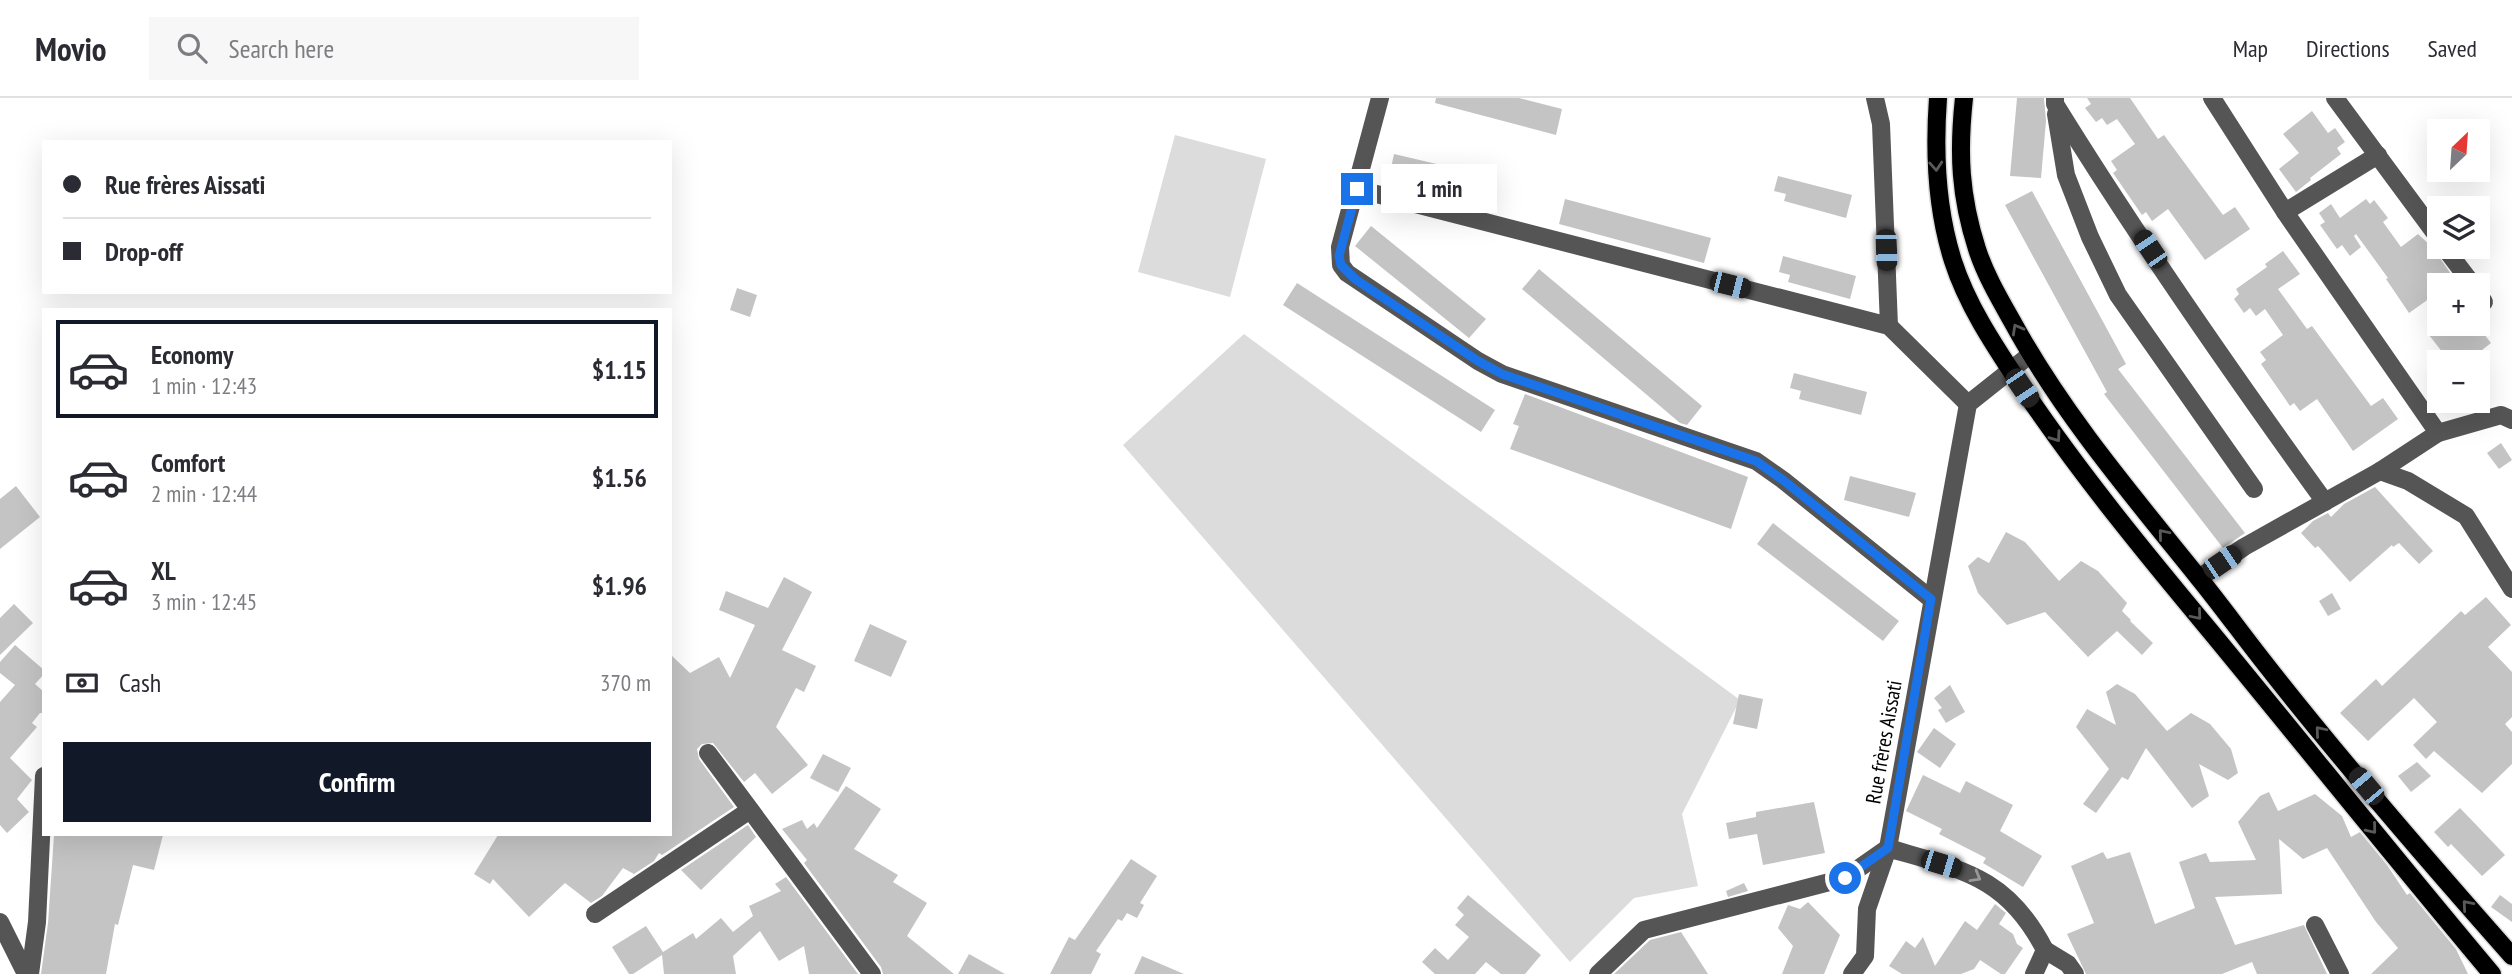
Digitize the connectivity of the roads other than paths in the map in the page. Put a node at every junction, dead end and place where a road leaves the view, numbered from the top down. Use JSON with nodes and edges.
{"nodes":[{"id":1,"x":1380,"y":98,"type":"edge"},
{"id":2,"x":1875,"y":98,"type":"edge"},
{"id":3,"x":1938,"y":98,"type":"edge"},
{"id":4,"x":1964,"y":98,"type":"edge"},
{"id":5,"x":2213,"y":98,"type":"edge"},
{"id":6,"x":2335,"y":98,"type":"edge"},
{"id":7,"x":2055,"y":101,"type":"edge"},
{"id":8,"x":2378,"y":155,"type":"junction"},
{"id":9,"x":1357,"y":189,"type":"junction"},
{"id":10,"x":2285,"y":212,"type":"junction"},
{"id":11,"x":2427,"y":222,"type":"edge"},
{"id":12,"x":2453,"y":259,"type":"edge"},
{"id":13,"x":2464,"y":273,"type":"edge"},
{"id":14,"x":1889,"y":326,"type":"junction"},
{"id":15,"x":2031,"y":354,"type":"junction"},
{"id":16,"x":2010,"y":370,"type":"junction"},
{"id":17,"x":1968,"y":404,"type":"junction"},
{"id":18,"x":2512,"y":420,"type":"edge"},
{"id":19,"x":2438,"y":433,"type":"junction"},
{"id":20,"x":2380,"y":471,"type":"junction"},
{"id":21,"x":2254,"y":489,"type":"dead end"},
{"id":22,"x":2325,"y":502,"type":"junction"},
{"id":23,"x":2199,"y":578,"type":"junction"},
{"id":24,"x":2512,"y":589,"type":"edge"},
{"id":25,"x":1931,"y":599,"type":"junction"},
{"id":26,"x":708,"y":753,"type":"dead end"},
{"id":27,"x":750,"y":810,"type":"junction"},
{"id":28,"x":42,"y":824,"type":"edge"},
{"id":29,"x":1888,"y":848,"type":"junction"},
{"id":30,"x":595,"y":914,"type":"dead end"},
{"id":31,"x":0,"y":922,"type":"edge"},
{"id":32,"x":2315,"y":925,"type":"dead end"},
{"id":33,"x":2045,"y":950,"type":"junction"},
{"id":34,"x":2512,"y":956,"type":"edge"},
{"id":35,"x":28,"y":974,"type":"edge"},
{"id":36,"x":872,"y":974,"type":"edge"},
{"id":37,"x":1598,"y":974,"type":"edge"},
{"id":38,"x":1852,"y":974,"type":"edge"},
{"id":39,"x":2034,"y":974,"type":"edge"},
{"id":40,"x":2075,"y":974,"type":"edge"},
{"id":41,"x":2340,"y":974,"type":"edge"},
{"id":42,"x":2492,"y":974,"type":"edge"}],
"edges":[{"from":1,"to":9,"type":"street"},
{"from":2,"to":14,"type":"street"},
{"from":3,"to":16,"type":"main road","one_way":true},
{"from":15,"to":4,"type":"main road","one_way":true},
{"from":5,"to":10,"type":"street"},
{"from":6,"to":8,"type":"street"},
{"from":7,"to":21,"type":"street"},
{"from":7,"to":22,"type":"street"},
{"from":8,"to":10,"type":"street"},
{"from":8,"to":11,"type":"street"},
{"from":9,"to":14,"type":"street"},
{"from":9,"to":25,"type":"street"},
{"from":10,"to":19,"type":"street"},
{"from":12,"to":13,"type":"street"},
{"from":14,"to":17,"type":"street"},
{"from":15,"to":16,"type":"street"},
{"from":23,"to":15,"type":"main road","one_way":true},
{"from":16,"to":17,"type":"street"},
{"from":16,"to":42,"type":"main road","one_way":true},
{"from":17,"to":25,"type":"street","name":"Rue frères Aissati"},
{"from":18,"to":19,"type":"street"},
{"from":19,"to":20,"type":"street"},
{"from":20,"to":22,"type":"street"},
{"from":20,"to":24,"type":"street"},
{"from":22,"to":23,"type":"street"},
{"from":34,"to":23,"type":"main road","one_way":true},
{"from":25,"to":29,"type":"street","name":"Rue frères Aissati"},
{"from":26,"to":27,"type":"street"},
{"from":27,"to":30,"type":"street"},
{"from":27,"to":36,"type":"street"},
{"from":28,"to":35,"type":"street"},
{"from":29,"to":33,"type":"street","one_way":true},
{"from":29,"to":37,"type":"street"},
{"from":29,"to":38,"type":"street","name":"Rue frères Aissati"},
{"from":31,"to":35,"type":"street"},
{"from":32,"to":41,"type":"street"},
{"from":33,"to":39,"type":"street"},
{"from":33,"to":40,"type":"street"}]}
